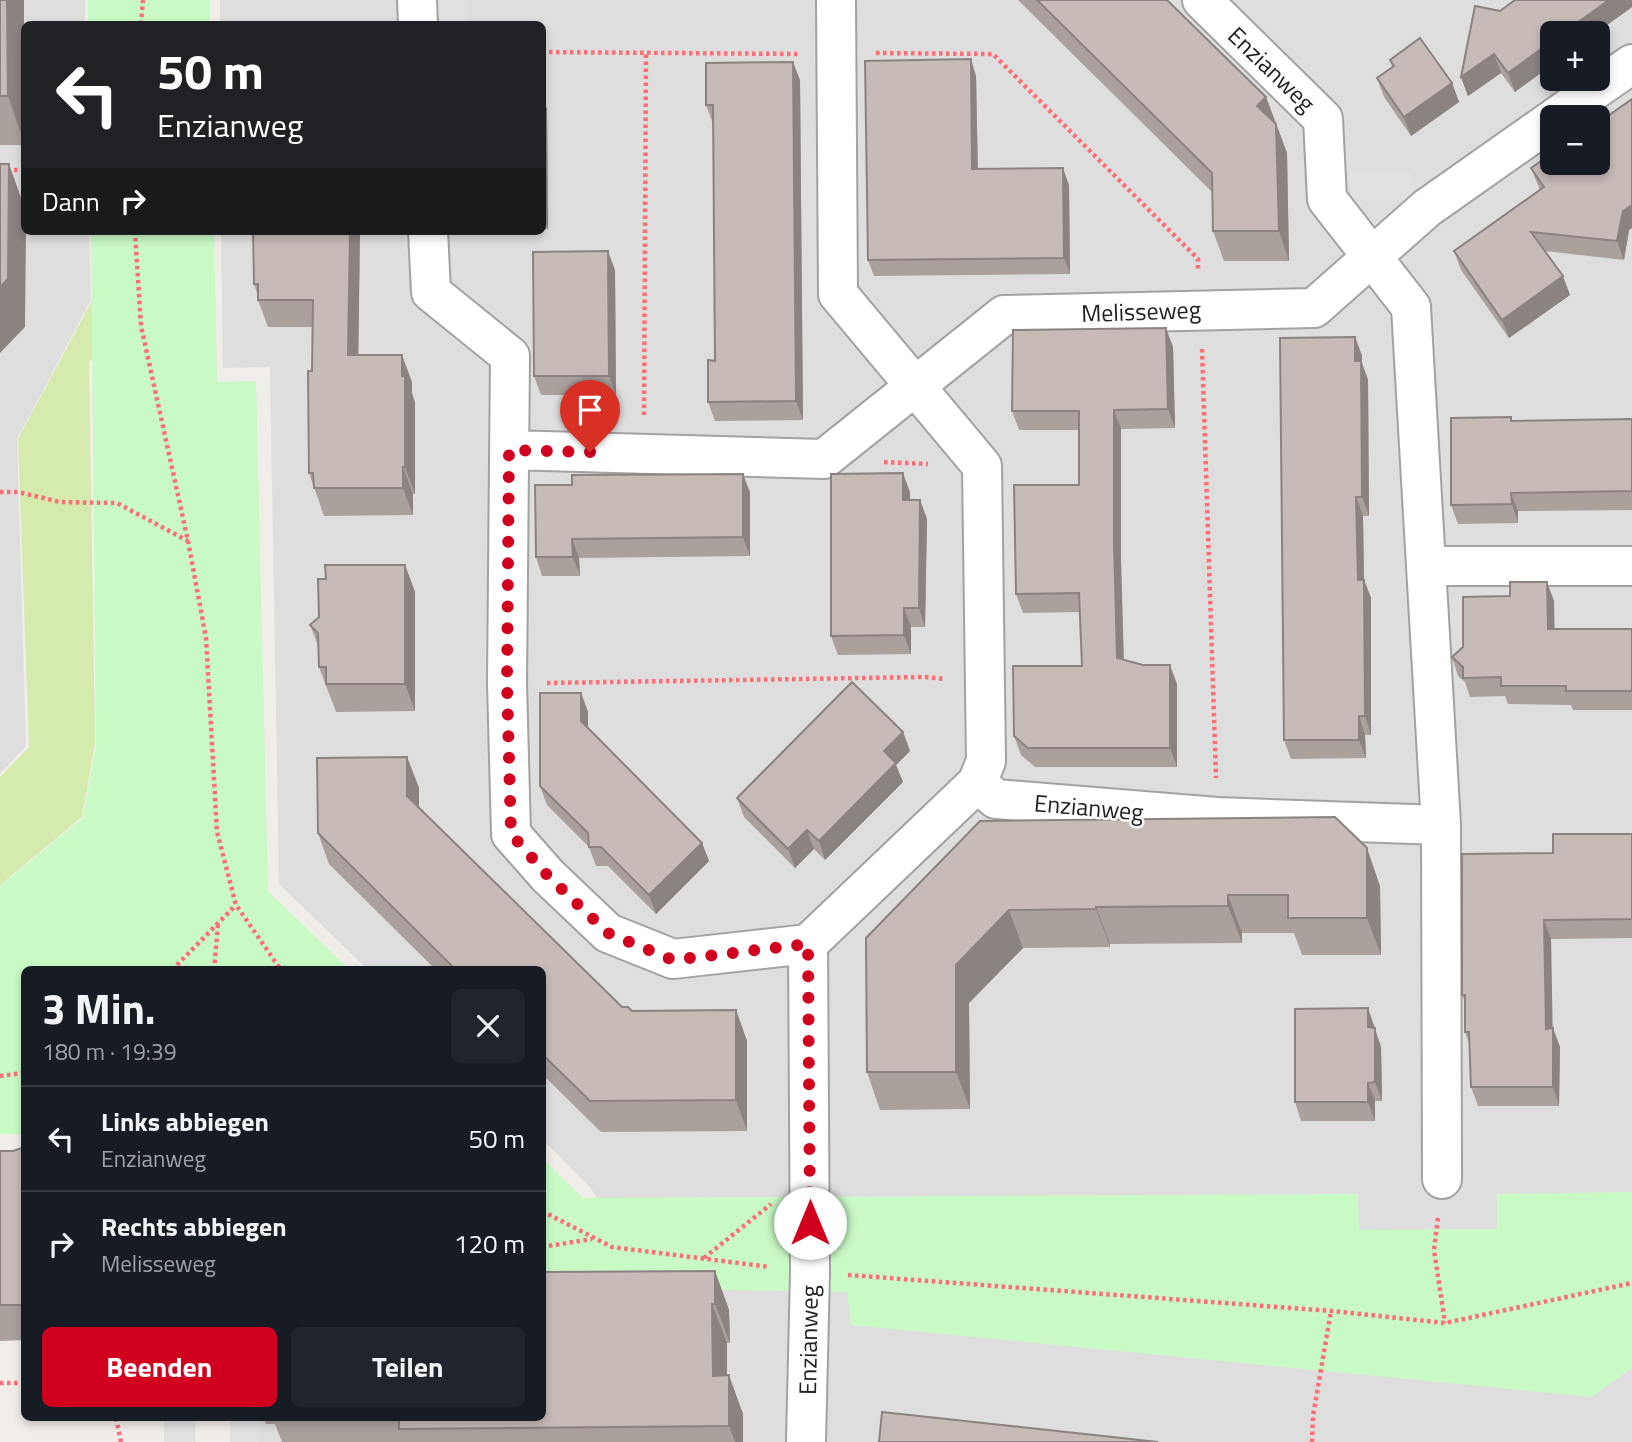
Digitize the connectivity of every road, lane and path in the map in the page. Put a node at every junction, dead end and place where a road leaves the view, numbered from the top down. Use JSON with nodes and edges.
{"nodes":[{"id":1,"x":143,"y":0,"type":"edge"},
{"id":2,"x":417,"y":0,"type":"edge"},
{"id":3,"x":836,"y":0,"type":"edge"},
{"id":4,"x":1202,"y":0,"type":"edge"},
{"id":5,"x":141,"y":21,"type":"edge"},
{"id":6,"x":418,"y":21,"type":"edge"},
{"id":7,"x":546,"y":52,"type":"edge"},
{"id":8,"x":646,"y":52,"type":"junction"},
{"id":9,"x":837,"y":54,"type":"junction"},
{"id":10,"x":1632,"y":64,"type":"edge"},
{"id":11,"x":1574,"y":105,"type":"edge"},
{"id":12,"x":1540,"y":129,"type":"edge"},
{"id":13,"x":0,"y":170,"type":"edge"},
{"id":14,"x":21,"y":170,"type":"edge"},
{"id":15,"x":135,"y":235,"type":"edge"},
{"id":16,"x":428,"y":235,"type":"edge"},
{"id":17,"x":1372,"y":257,"type":"junction"},
{"id":18,"x":915,"y":387,"type":"junction"},
{"id":19,"x":509,"y":450,"type":"junction"},
{"id":20,"x":645,"y":454,"type":"junction"},
{"id":21,"x":824,"y":459,"type":"junction"},
{"id":22,"x":982,"y":466,"type":"junction"},
{"id":23,"x":0,"y":492,"type":"edge"},
{"id":24,"x":188,"y":541,"type":"junction"},
{"id":25,"x":1426,"y":566,"type":"junction"},
{"id":26,"x":1632,"y":566,"type":"edge"},
{"id":27,"x":507,"y":683,"type":"junction"},
{"id":28,"x":984,"y":684,"type":"junction"},
{"id":29,"x":977,"y":783,"type":"junction"},
{"id":30,"x":1441,"y":825,"type":"junction"},
{"id":31,"x":236,"y":905,"type":"junction"},
{"id":32,"x":218,"y":925,"type":"junction"},
{"id":33,"x":808,"y":944,"type":"junction"},
{"id":34,"x":176,"y":966,"type":"edge"},
{"id":35,"x":214,"y":966,"type":"edge"},
{"id":36,"x":278,"y":966,"type":"edge"},
{"id":37,"x":21,"y":1073,"type":"edge"},
{"id":38,"x":0,"y":1076,"type":"edge"},
{"id":39,"x":1442,"y":1179,"type":"dead end"},
{"id":40,"x":809,"y":1198,"type":"junction"},
{"id":41,"x":546,"y":1213,"type":"edge"},
{"id":42,"x":593,"y":1239,"type":"junction"},
{"id":43,"x":546,"y":1246,"type":"edge"},
{"id":44,"x":1434,"y":1250,"type":"dead end"},
{"id":45,"x":704,"y":1259,"type":"junction"},
{"id":46,"x":810,"y":1272,"type":"junction"},
{"id":47,"x":1632,"y":1283,"type":"edge"},
{"id":48,"x":1332,"y":1311,"type":"junction"},
{"id":49,"x":1445,"y":1324,"type":"junction"},
{"id":50,"x":0,"y":1383,"type":"edge"},
{"id":51,"x":21,"y":1384,"type":"edge"},
{"id":52,"x":117,"y":1421,"type":"edge"},
{"id":53,"x":121,"y":1442,"type":"edge"},
{"id":54,"x":806,"y":1442,"type":"edge"},
{"id":55,"x":1312,"y":1442,"type":"edge"}],
"edges":[{"from":1,"to":5,"type":"path"},
{"from":2,"to":6,"type":"street"},
{"from":3,"to":9,"type":"street"},
{"from":4,"to":17,"type":"street","name":"Enzianweg"},
{"from":7,"to":8,"type":"path"},
{"from":8,"to":9,"type":"path"},
{"from":8,"to":20,"type":"path"},
{"from":9,"to":18,"type":"street"},
{"from":10,"to":11,"type":"street"},
{"from":12,"to":17,"type":"street"},
{"from":13,"to":14,"type":"path"},
{"from":15,"to":24,"type":"path"},
{"from":16,"to":19,"type":"street"},
{"from":17,"to":18,"type":"street","name":"Melisseweg"},
{"from":17,"to":25,"type":"street","name":"Enzianweg"},
{"from":18,"to":21,"type":"street","name":"Melisseweg"},
{"from":18,"to":22,"type":"street"},
{"from":19,"to":20,"type":"street"},
{"from":19,"to":27,"type":"street"},
{"from":20,"to":21,"type":"street"},
{"from":21,"to":22,"type":"path"},
{"from":22,"to":28,"type":"street"},
{"from":23,"to":24,"type":"path"},
{"from":24,"to":31,"type":"path"},
{"from":25,"to":26,"type":"street"},
{"from":25,"to":30,"type":"street","name":"Enzianweg"},
{"from":27,"to":28,"type":"path"},
{"from":27,"to":33,"type":"street"},
{"from":28,"to":29,"type":"street"},
{"from":29,"to":30,"type":"street","name":"Enzianweg"},
{"from":29,"to":33,"type":"street"},
{"from":30,"to":39,"type":"street","name":"Enzianweg"},
{"from":31,"to":32,"type":"path"},
{"from":31,"to":36,"type":"path"},
{"from":32,"to":34,"type":"path"},
{"from":32,"to":35,"type":"path"},
{"from":33,"to":40,"type":"street","name":"Enzianweg"},
{"from":37,"to":38,"type":"path"},
{"from":40,"to":45,"type":"path"},
{"from":40,"to":46,"type":"street","name":"Enzianweg"},
{"from":41,"to":42,"type":"path"},
{"from":42,"to":43,"type":"path"},
{"from":42,"to":45,"type":"path"},
{"from":44,"to":49,"type":"path"},
{"from":45,"to":46,"type":"path"},
{"from":46,"to":48,"type":"path"},
{"from":46,"to":54,"type":"street","name":"Enzianweg"},
{"from":47,"to":49,"type":"path"},
{"from":48,"to":49,"type":"path"},
{"from":48,"to":55,"type":"path"},
{"from":50,"to":51,"type":"path"},
{"from":52,"to":53,"type":"path"}]}
